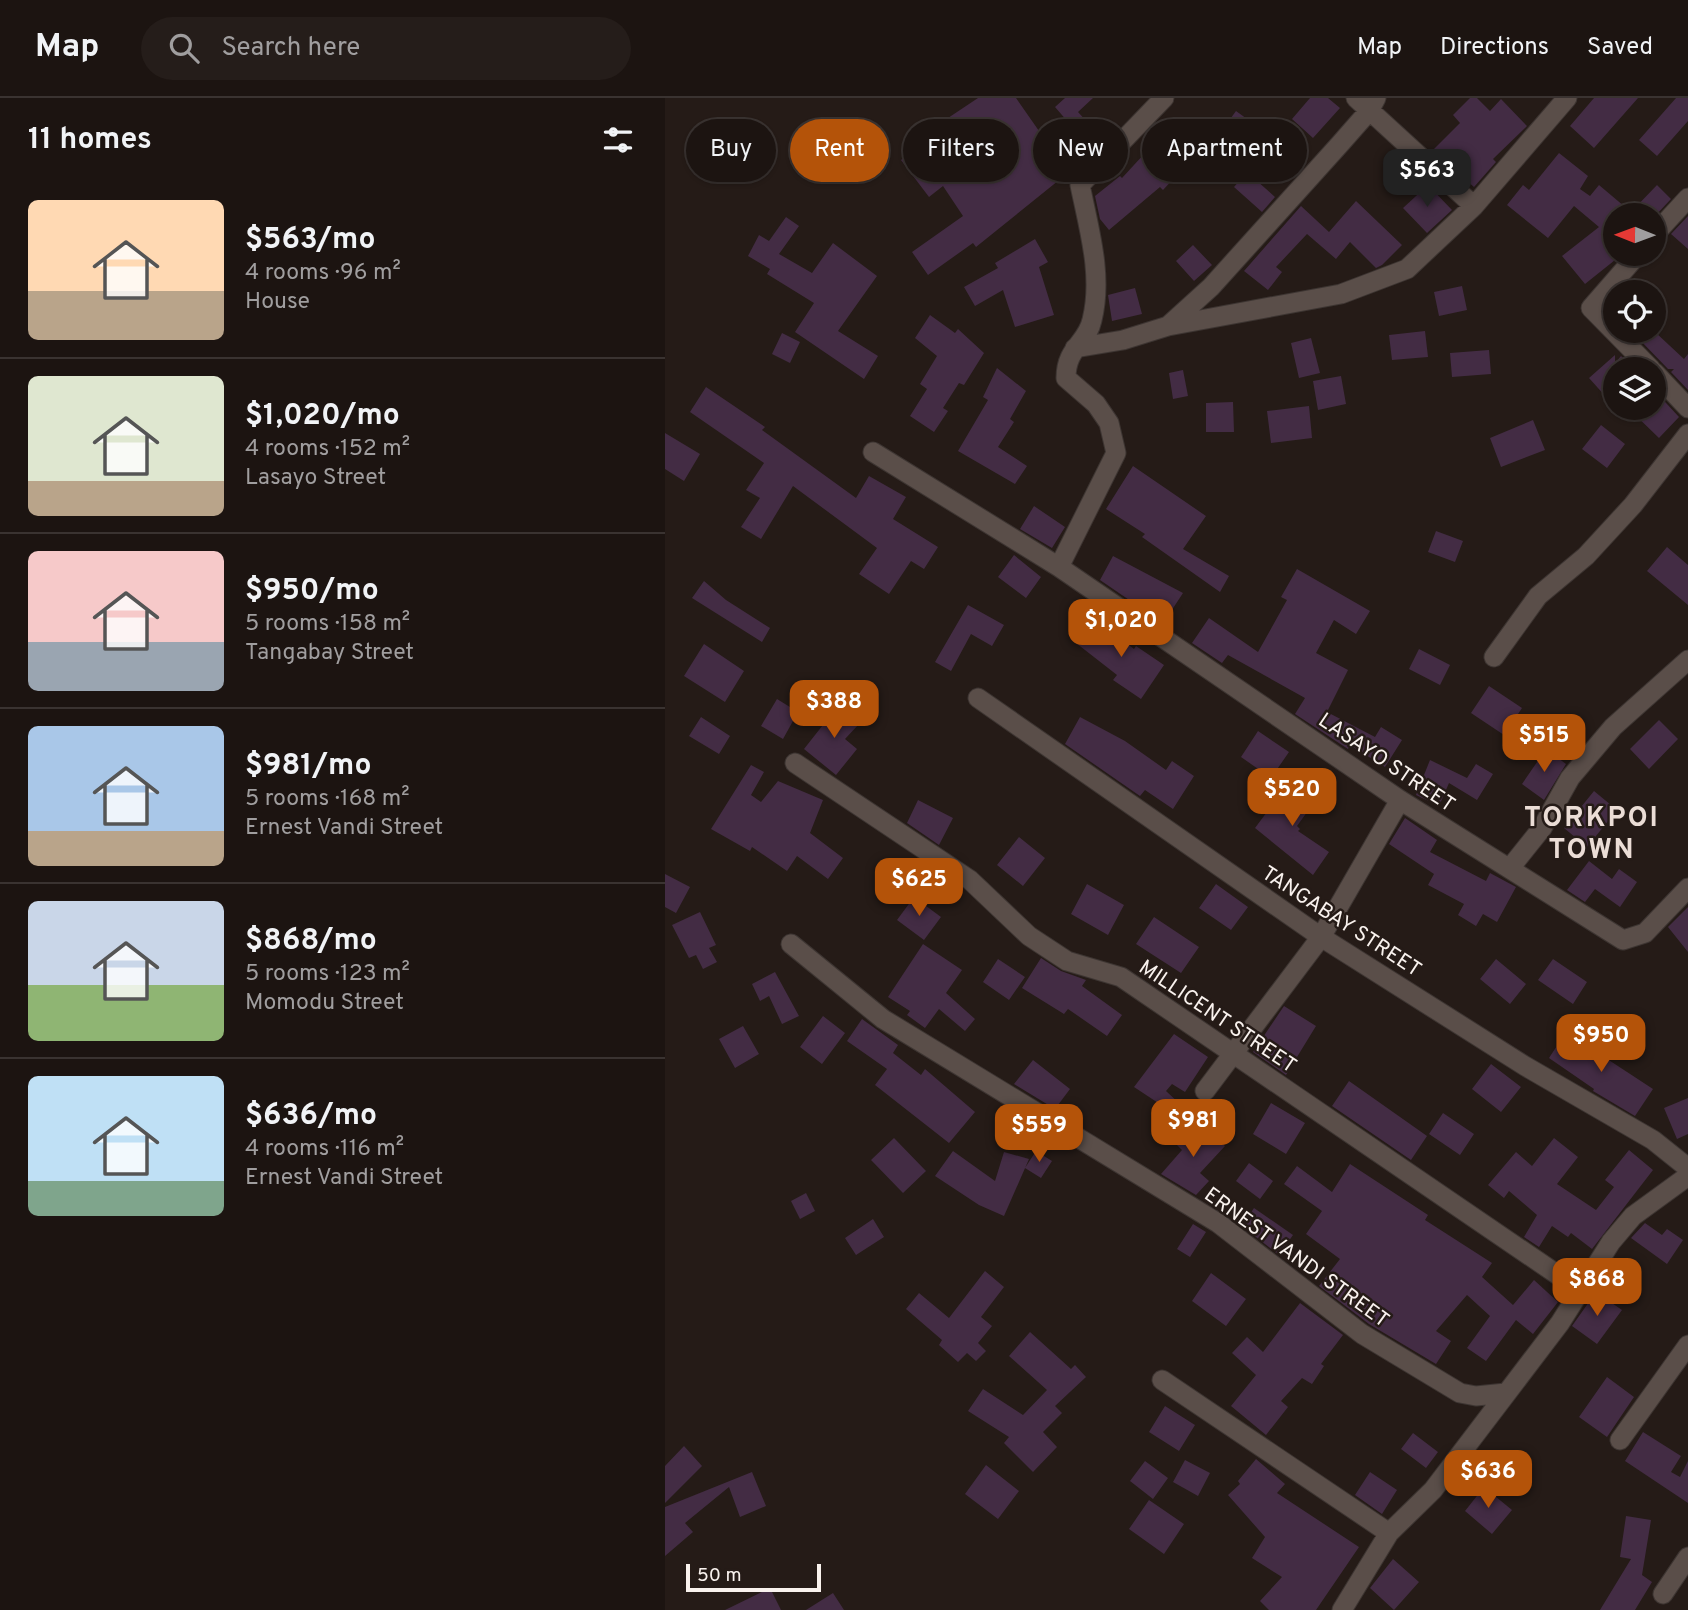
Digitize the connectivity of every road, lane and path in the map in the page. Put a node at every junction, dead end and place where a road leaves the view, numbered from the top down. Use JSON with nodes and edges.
{"nodes":[{"id":1,"x":1164,"y":98,"type":"edge"},
{"id":2,"x":1567,"y":98,"type":"edge"},
{"id":3,"x":1367,"y":102,"type":"edge"},
{"id":4,"x":1688,"y":198,"type":"edge"},
{"id":5,"x":1474,"y":206,"type":"junction"},
{"id":6,"x":1666,"y":222,"type":"edge"},
{"id":7,"x":1627,"y":266,"type":"edge"},
{"id":8,"x":1168,"y":326,"type":"junction"},
{"id":9,"x":1075,"y":348,"type":"junction"},
{"id":10,"x":1639,"y":357,"type":"edge"},
{"id":11,"x":1666,"y":385,"type":"edge"},
{"id":12,"x":1688,"y":408,"type":"edge"},
{"id":13,"x":1688,"y":434,"type":"edge"},
{"id":14,"x":873,"y":452,"type":"dead end"},
{"id":15,"x":1059,"y":567,"type":"junction"},
{"id":16,"x":1495,"y":657,"type":"dead end"},
{"id":17,"x":1688,"y":660,"type":"edge"},
{"id":18,"x":978,"y":698,"type":"dead end"},
{"id":19,"x":795,"y":763,"type":"dead end"},
{"id":20,"x":1400,"y":800,"type":"junction"},
{"id":21,"x":1510,"y":868,"type":"junction"},
{"id":22,"x":1688,"y":888,"type":"edge"},
{"id":23,"x":1321,"y":937,"type":"junction"},
{"id":24,"x":791,"y":944,"type":"dead end"},
{"id":25,"x":1233,"y":1054,"type":"junction"},
{"id":26,"x":1205,"y":1091,"type":"dead end"},
{"id":27,"x":1688,"y":1168,"type":"edge"},
{"id":28,"x":1688,"y":1176,"type":"edge"},
{"id":29,"x":1580,"y":1290,"type":"junction"},
{"id":30,"x":1688,"y":1345,"type":"edge"},
{"id":31,"x":1161,"y":1380,"type":"dead end"},
{"id":32,"x":1506,"y":1393,"type":"junction"},
{"id":33,"x":1620,"y":1440,"type":"dead end"},
{"id":34,"x":1389,"y":1533,"type":"junction"},
{"id":35,"x":1688,"y":1557,"type":"edge"},
{"id":36,"x":1663,"y":1594,"type":"dead end"},
{"id":37,"x":1342,"y":1610,"type":"edge"}],
"edges":[{"from":1,"to":9,"type":"street"},
{"from":2,"to":5,"type":"street"},
{"from":3,"to":5,"type":"street"},
{"from":3,"to":8,"type":"street"},
{"from":4,"to":6,"type":"street"},
{"from":5,"to":8,"type":"street"},
{"from":7,"to":10,"type":"street"},
{"from":8,"to":9,"type":"street"},
{"from":9,"to":15,"type":"street"},
{"from":11,"to":12,"type":"street"},
{"from":13,"to":16,"type":"street"},
{"from":14,"to":15,"type":"street","name":"LASAYO STREET"},
{"from":15,"to":20,"type":"street","name":"LASAYO STREET"},
{"from":17,"to":21,"type":"street"},
{"from":18,"to":23,"type":"street","name":"TANGABAY STREET"},
{"from":19,"to":25,"type":"street","name":"MILLICENT STREET"},
{"from":20,"to":21,"type":"street","name":"LASAYO STREET"},
{"from":20,"to":23,"type":"street"},
{"from":21,"to":22,"type":"street","name":"LASAYO STREET"},
{"from":23,"to":25,"type":"street"},
{"from":23,"to":27,"type":"street","name":"TANGABAY STREET"},
{"from":24,"to":32,"type":"street","name":"ERNEST VANDI STREET"},
{"from":25,"to":26,"type":"street"},
{"from":25,"to":29,"type":"street","name":"MILLICENT STREET"},
{"from":28,"to":29,"type":"street"},
{"from":29,"to":32,"type":"street"},
{"from":30,"to":33,"type":"street"},
{"from":31,"to":34,"type":"street"},
{"from":32,"to":34,"type":"street"},
{"from":34,"to":37,"type":"street"},
{"from":35,"to":36,"type":"street"}]}
